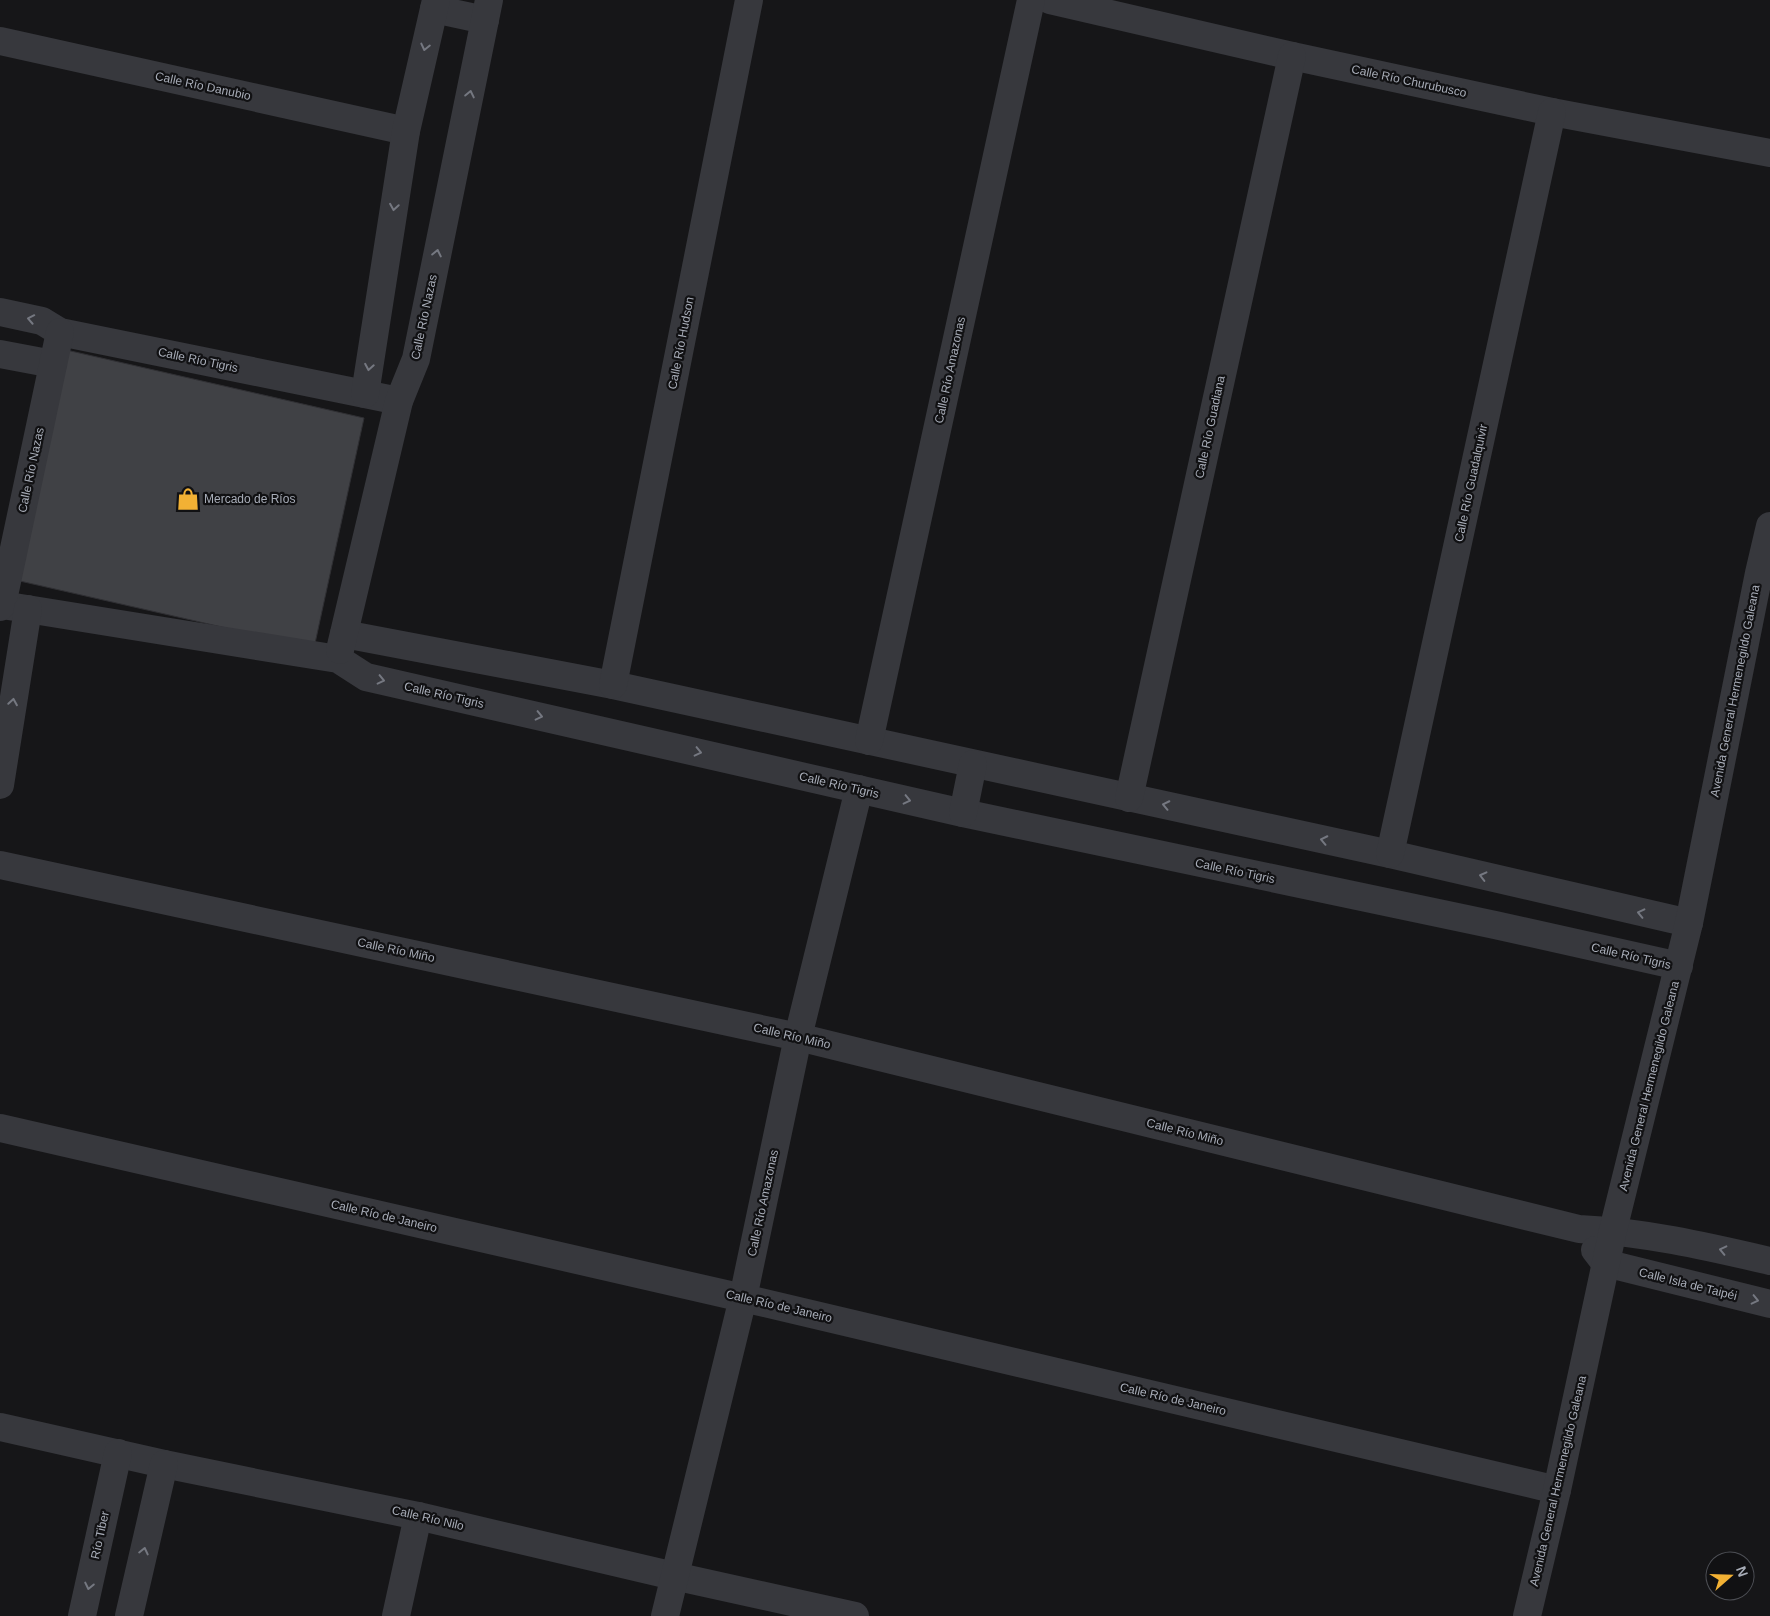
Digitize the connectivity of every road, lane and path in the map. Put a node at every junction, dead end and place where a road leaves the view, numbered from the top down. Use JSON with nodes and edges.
{"nodes":[{"id":1,"x":749,"y":0,"type":"edge"},
{"id":2,"x":1031,"y":0,"type":"edge"},
{"id":3,"x":1050,"y":0,"type":"edge"},
{"id":4,"x":435,"y":4,"type":"edge"},
{"id":5,"x":487,"y":10,"type":"edge"},
{"id":6,"x":0,"y":41,"type":"edge"},
{"id":7,"x":1292,"y":56,"type":"junction"},
{"id":8,"x":1552,"y":112,"type":"junction"},
{"id":9,"x":406,"y":131,"type":"junction"},
{"id":10,"x":1770,"y":154,"type":"edge"},
{"id":11,"x":0,"y":312,"type":"edge"},
{"id":12,"x":60,"y":332,"type":"junction"},
{"id":13,"x":0,"y":354,"type":"edge"},
{"id":14,"x":53,"y":364,"type":"junction"},
{"id":15,"x":364,"y":394,"type":"junction"},
{"id":16,"x":400,"y":402,"type":"junction"},
{"id":17,"x":1770,"y":526,"type":"edge"},
{"id":18,"x":1765,"y":574,"type":"edge"},
{"id":19,"x":10,"y":607,"type":"edge"},
{"id":20,"x":341,"y":646,"type":"junction"},
{"id":21,"x":613,"y":685,"type":"junction"},
{"id":22,"x":869,"y":741,"type":"junction"},
{"id":23,"x":973,"y":764,"type":"junction"},
{"id":24,"x":0,"y":785,"type":"edge"},
{"id":25,"x":859,"y":789,"type":"junction"},
{"id":26,"x":1129,"y":798,"type":"junction"},
{"id":27,"x":963,"y":813,"type":"junction"},
{"id":28,"x":1390,"y":854,"type":"junction"},
{"id":29,"x":0,"y":865,"type":"edge"},
{"id":30,"x":1689,"y":924,"type":"junction"},
{"id":31,"x":1679,"y":966,"type":"junction"},
{"id":32,"x":798,"y":1037,"type":"junction"},
{"id":33,"x":0,"y":1128,"type":"edge"},
{"id":34,"x":1579,"y":1229,"type":"junction"},
{"id":35,"x":1613,"y":1230,"type":"junction"},
{"id":36,"x":1770,"y":1261,"type":"edge"},
{"id":37,"x":1605,"y":1263,"type":"junction"},
{"id":38,"x":743,"y":1298,"type":"junction"},
{"id":39,"x":1770,"y":1304,"type":"edge"},
{"id":40,"x":0,"y":1427,"type":"edge"},
{"id":41,"x":118,"y":1453,"type":"junction"},
{"id":42,"x":164,"y":1464,"type":"junction"},
{"id":43,"x":1557,"y":1490,"type":"junction"},
{"id":44,"x":418,"y":1516,"type":"junction"},
{"id":45,"x":674,"y":1576,"type":"junction"},
{"id":46,"x":82,"y":1616,"type":"edge"},
{"id":47,"x":129,"y":1616,"type":"edge"},
{"id":48,"x":396,"y":1616,"type":"edge"},
{"id":49,"x":665,"y":1616,"type":"edge"},
{"id":50,"x":855,"y":1616,"type":"edge"},
{"id":51,"x":1527,"y":1616,"type":"edge"}],
"edges":[{"from":1,"to":21,"type":"street","name":"Calle Río Hudson"},
{"from":2,"to":22,"type":"street","name":"Calle Río Amazonas"},
{"from":3,"to":7,"type":"street","name":"Calle Río Churubusco"},
{"from":4,"to":5,"type":"street"},
{"from":4,"to":9,"type":"street","one_way":true},
{"from":16,"to":5,"type":"street","name":"Calle Río Nazas","one_way":true},
{"from":6,"to":9,"type":"street","name":"Calle Río Danubio"},
{"from":7,"to":8,"type":"street","name":"Calle Río Churubusco"},
{"from":7,"to":26,"type":"street","name":"Calle Río Guadiana"},
{"from":8,"to":10,"type":"street","name":"Calle Río Churubusco"},
{"from":8,"to":28,"type":"street","name":"Calle Río Guadalquivir"},
{"from":9,"to":15,"type":"street","one_way":true},
{"from":12,"to":11,"type":"street","name":"Calle Río Tigris","one_way":true},
{"from":12,"to":14,"type":"street","name":"Calle Río Nazas"},
{"from":12,"to":15,"type":"street","name":"Calle Río Tigris"},
{"from":13,"to":14,"type":"street"},
{"from":14,"to":19,"type":"street","name":"Calle Río Nazas"},
{"from":15,"to":16,"type":"street","name":"Calle Río Tigris"},
{"from":16,"to":20,"type":"street","name":"Calle Río Nazas"},
{"from":17,"to":18,"type":"street","name":"Avenida General Hermenegildo Galeana"},
{"from":18,"to":30,"type":"street","name":"Avenida General Hermenegildo Galeana"},
{"from":19,"to":20,"type":"street","name":"Calle Río Tigris"},
{"from":24,"to":19,"type":"street","name":"Calle Río Nazas","one_way":true},
{"from":20,"to":21,"type":"street","name":"Calle Río Tigris"},
{"from":20,"to":25,"type":"street","name":"Calle Río Tigris","one_way":true},
{"from":21,"to":22,"type":"street","name":"Calle Río Tigris"},
{"from":22,"to":23,"type":"street","name":"Calle Río Tigris"},
{"from":23,"to":26,"type":"street","name":"Calle Río Tigris"},
{"from":23,"to":27,"type":"street"},
{"from":25,"to":27,"type":"street","name":"Calle Río Tigris","one_way":true},
{"from":25,"to":32,"type":"street","name":"Calle Río Amazonas"},
{"from":28,"to":26,"type":"street","name":"Calle Río Tigris","one_way":true},
{"from":27,"to":31,"type":"street","name":"Calle Río Tigris"},
{"from":30,"to":28,"type":"street","name":"Calle Río Tigris","one_way":true},
{"from":29,"to":32,"type":"street","name":"Calle Río Miño"},
{"from":30,"to":31,"type":"street","name":"Avenida General Hermenegildo Galeana"},
{"from":31,"to":35,"type":"street","name":"Avenida General Hermenegildo Galeana"},
{"from":32,"to":34,"type":"street","name":"Calle Río Miño"},
{"from":32,"to":38,"type":"street","name":"Calle Río Amazonas"},
{"from":33,"to":38,"type":"street","name":"Calle Río de Janeiro"},
{"from":34,"to":35,"type":"street","name":"Calle Río Miño"},
{"from":34,"to":37,"type":"street"},
{"from":36,"to":35,"type":"street","one_way":true},
{"from":35,"to":37,"type":"street","name":"Avenida General Hermenegildo Galeana"},
{"from":37,"to":39,"type":"street","name":"Calle Isla de Taipéi","one_way":true},
{"from":37,"to":43,"type":"street","name":"Avenida General Hermenegildo Galeana"},
{"from":38,"to":43,"type":"street","name":"Calle Río de Janeiro"},
{"from":38,"to":45,"type":"street","name":"Calle Río Amazonas"},
{"from":40,"to":41,"type":"street","name":"Calle Río Nilo"},
{"from":41,"to":42,"type":"street","name":"Calle Río Nilo"},
{"from":41,"to":46,"type":"street","name":"Río Tiber","one_way":true},
{"from":42,"to":44,"type":"street","name":"Calle Río Nilo"},
{"from":47,"to":42,"type":"street","one_way":true},
{"from":43,"to":51,"type":"street","name":"Avenida General Hermenegildo Galeana"},
{"from":44,"to":45,"type":"street","name":"Calle Río Nilo"},
{"from":44,"to":48,"type":"street"},
{"from":45,"to":49,"type":"street","name":"Calle Río Amazonas"},
{"from":45,"to":50,"type":"street","name":"Calle Río Nilo"}]}
